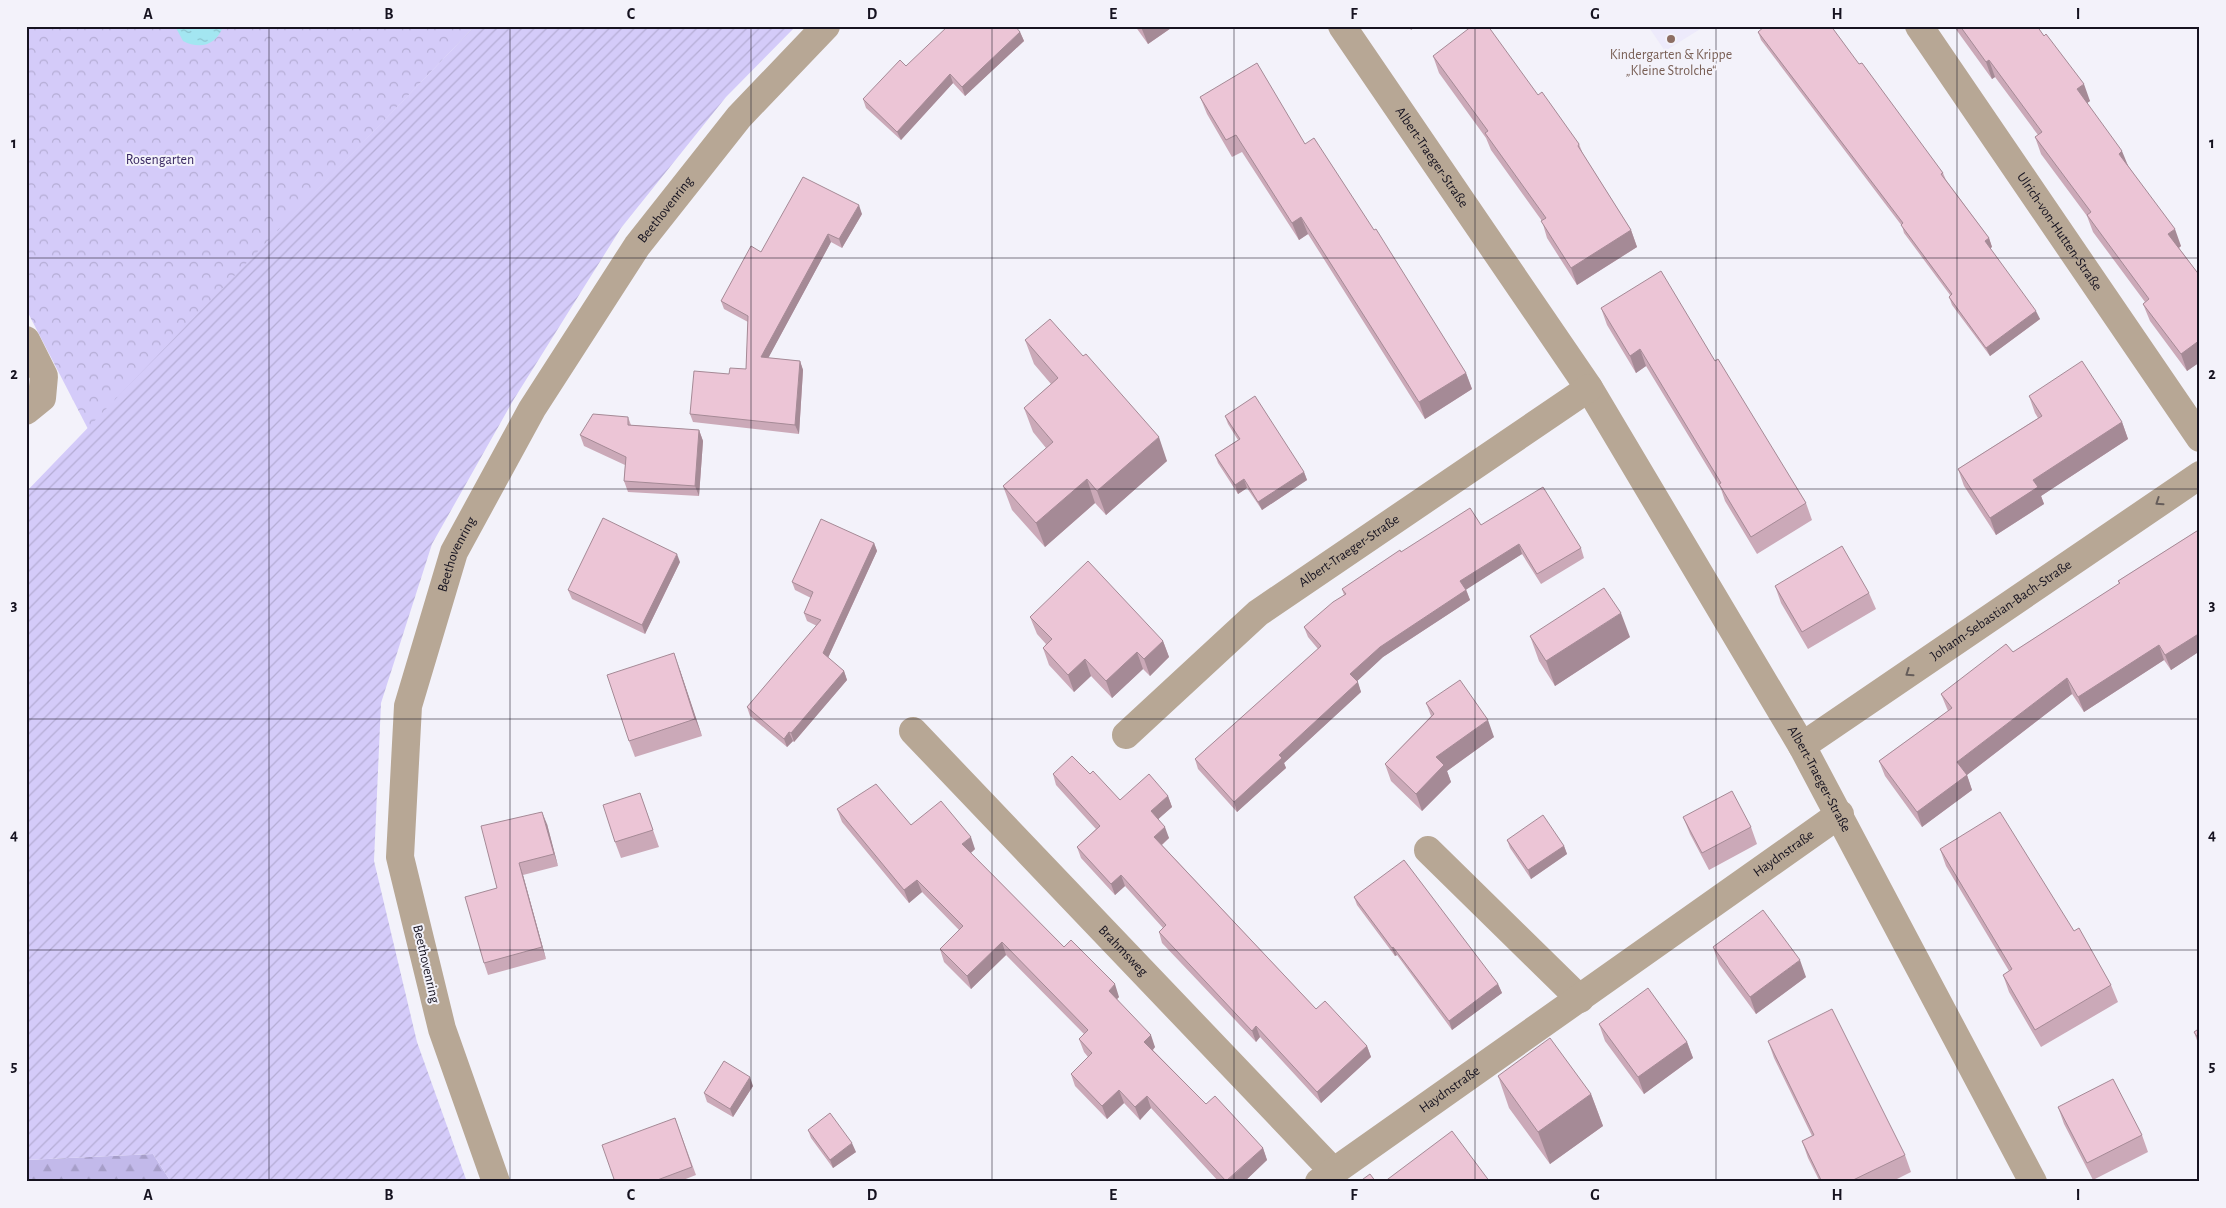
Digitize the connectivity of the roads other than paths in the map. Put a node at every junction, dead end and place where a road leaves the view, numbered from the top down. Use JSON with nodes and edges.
{"nodes":[{"id":1,"x":826,"y":26,"type":"edge"},
{"id":2,"x":1342,"y":26,"type":"edge"},
{"id":3,"x":1919,"y":26,"type":"edge"},
{"id":4,"x":26,"y":340,"type":"edge"},
{"id":5,"x":1588,"y":388,"type":"junction"},
{"id":6,"x":26,"y":411,"type":"edge"},
{"id":7,"x":2200,"y":438,"type":"edge"},
{"id":8,"x":2200,"y":475,"type":"edge"},
{"id":9,"x":913,"y":731,"type":"dead end"},
{"id":10,"x":1126,"y":735,"type":"dead end"},
{"id":11,"x":1802,"y":746,"type":"junction"},
{"id":12,"x":1840,"y":814,"type":"junction"},
{"id":13,"x":1428,"y":850,"type":"dead end"},
{"id":14,"x":1580,"y":999,"type":"junction"},
{"id":15,"x":1326,"y":1176,"type":"edge"},
{"id":16,"x":496,"y":1182,"type":"edge"},
{"id":17,"x":2033,"y":1182,"type":"edge"}],
"edges":[{"from":1,"to":16,"type":"street","name":"Beethovenring"},
{"from":2,"to":5,"type":"street","name":"Albert-Traeger-Straße"},
{"from":3,"to":7,"type":"street","name":"Ulrich-von-Hutten-Straße"},
{"from":4,"to":6,"type":"street"},
{"from":5,"to":10,"type":"street","name":"Albert-Traeger-Straße"},
{"from":5,"to":11,"type":"street","name":"Albert-Traeger-Straße"},
{"from":8,"to":11,"type":"street","name":"Johann-Sebastian-Bach-Straße","one_way":true},
{"from":9,"to":15,"type":"street","name":"Brahmsweg"},
{"from":11,"to":12,"type":"street","name":"Albert-Traeger-Straße"},
{"from":12,"to":14,"type":"street","name":"Haydnstraße"},
{"from":12,"to":17,"type":"street","name":"Albert-Traeger-Straße"},
{"from":13,"to":14,"type":"street"},
{"from":14,"to":15,"type":"street","name":"Haydnstraße"}]}
